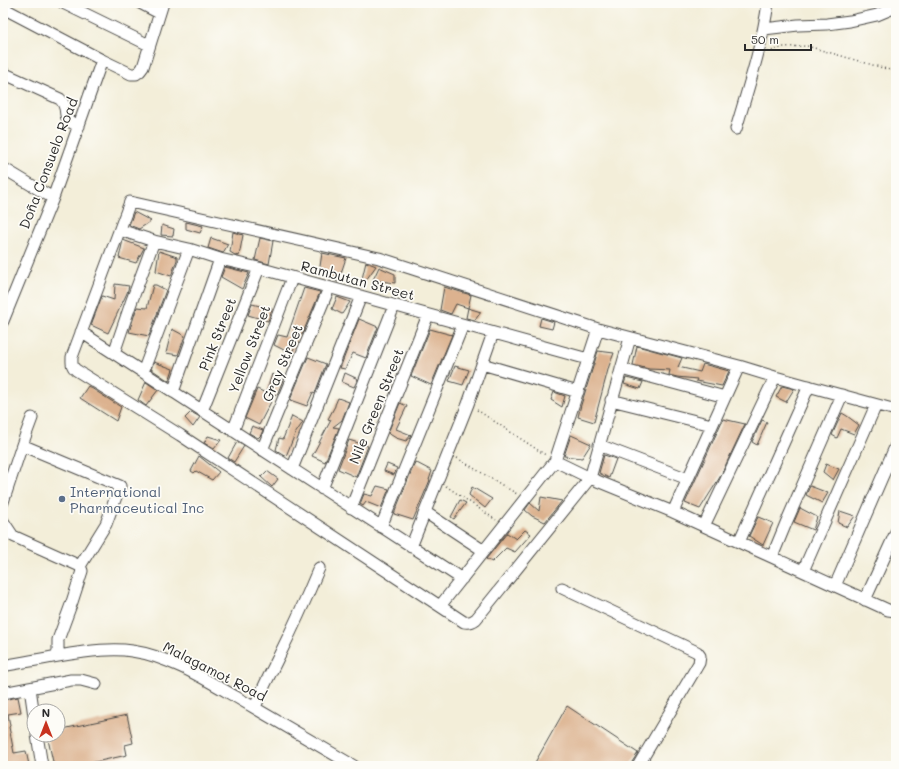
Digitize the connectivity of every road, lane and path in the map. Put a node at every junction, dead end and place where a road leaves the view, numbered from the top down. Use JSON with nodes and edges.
{"nodes":[{"id":1,"x":63,"y":3,"type":"edge"},
{"id":2,"x":140,"y":3,"type":"edge"},
{"id":3,"x":768,"y":3,"type":"edge"},
{"id":4,"x":896,"y":7,"type":"edge"},
{"id":5,"x":3,"y":8,"type":"edge"},
{"id":6,"x":161,"y":8,"type":"edge"},
{"id":7,"x":764,"y":29,"type":"junction"},
{"id":8,"x":149,"y":45,"type":"junction"},
{"id":9,"x":757,"y":57,"type":"junction"},
{"id":10,"x":102,"y":60,"type":"junction"},
{"id":11,"x":896,"y":71,"type":"edge"},
{"id":12,"x":3,"y":73,"type":"edge"},
{"id":13,"x":79,"y":126,"type":"junction"},
{"id":14,"x":736,"y":129,"type":"dead end"},
{"id":15,"x":3,"y":168,"type":"edge"},
{"id":16,"x":53,"y":198,"type":"junction"},
{"id":17,"x":120,"y":230,"type":"junction"},
{"id":18,"x":154,"y":241,"type":"junction"},
{"id":19,"x":189,"y":249,"type":"junction"},
{"id":20,"x":220,"y":258,"type":"junction"},
{"id":21,"x":259,"y":268,"type":"junction"},
{"id":22,"x":292,"y":278,"type":"junction"},
{"id":23,"x":329,"y":288,"type":"junction"},
{"id":24,"x":361,"y":296,"type":"junction"},
{"id":25,"x":394,"y":306,"type":"junction"},
{"id":26,"x":428,"y":315,"type":"junction"},
{"id":27,"x":3,"y":321,"type":"edge"},
{"id":28,"x":463,"y":325,"type":"junction"},
{"id":29,"x":598,"y":329,"type":"junction"},
{"id":30,"x":81,"y":332,"type":"junction"},
{"id":31,"x":493,"y":334,"type":"junction"},
{"id":32,"x":630,"y":338,"type":"junction"},
{"id":33,"x":114,"y":353,"type":"junction"},
{"id":34,"x":588,"y":359,"type":"junction"},
{"id":35,"x":482,"y":364,"type":"junction"},
{"id":36,"x":739,"y":366,"type":"junction"},
{"id":37,"x":621,"y":369,"type":"junction"},
{"id":38,"x":143,"y":372,"type":"junction"},
{"id":39,"x":775,"y":377,"type":"junction"},
{"id":40,"x":808,"y":386,"type":"junction"},
{"id":41,"x":173,"y":392,"type":"junction"},
{"id":42,"x":578,"y":392,"type":"junction"},
{"id":43,"x":842,"y":395,"type":"junction"},
{"id":44,"x":725,"y":397,"type":"junction"},
{"id":45,"x":612,"y":400,"type":"junction"},
{"id":46,"x":468,"y":404,"type":"junction"},
{"id":47,"x":876,"y":405,"type":"junction"},
{"id":48,"x":896,"y":410,"type":"edge"},
{"id":49,"x":202,"y":411,"type":"junction"},
{"id":50,"x":32,"y":418,"type":"dead end"},
{"id":51,"x":712,"y":425,"type":"junction"},
{"id":52,"x":233,"y":431,"type":"junction"},
{"id":53,"x":22,"y":445,"type":"junction"},
{"id":54,"x":599,"y":445,"type":"junction"},
{"id":55,"x":896,"y":445,"type":"edge"},
{"id":56,"x":262,"y":450,"type":"junction"},
{"id":57,"x":448,"y":453,"type":"junction"},
{"id":58,"x":555,"y":461,"type":"junction"},
{"id":59,"x":292,"y":469,"type":"junction"},
{"id":60,"x":590,"y":478,"type":"junction"},
{"id":61,"x":688,"y":479,"type":"junction"},
{"id":62,"x":438,"y":480,"type":"junction"},
{"id":63,"x":322,"y":489,"type":"junction"},
{"id":64,"x":525,"y":499,"type":"junction"},
{"id":65,"x":3,"y":502,"type":"edge"},
{"id":66,"x":351,"y":508,"type":"junction"},
{"id":67,"x":425,"y":512,"type":"junction"},
{"id":68,"x":673,"y":512,"type":"junction"},
{"id":69,"x":3,"y":521,"type":"edge"},
{"id":70,"x":504,"y":525,"type":"junction"},
{"id":71,"x":704,"y":526,"type":"junction"},
{"id":72,"x":382,"y":528,"type":"junction"},
{"id":73,"x":896,"y":532,"type":"edge"},
{"id":74,"x":739,"y":542,"type":"junction"},
{"id":75,"x":412,"y":547,"type":"junction"},
{"id":76,"x":484,"y":551,"type":"junction"},
{"id":77,"x":772,"y":557,"type":"junction"},
{"id":78,"x":80,"y":566,"type":"junction"},
{"id":79,"x":319,"y":568,"type":"dead end"},
{"id":80,"x":803,"y":571,"type":"junction"},
{"id":81,"x":462,"y":580,"type":"junction"},
{"id":82,"x":835,"y":586,"type":"junction"},
{"id":83,"x":562,"y":588,"type":"dead end"},
{"id":84,"x":865,"y":600,"type":"junction"},
{"id":85,"x":440,"y":606,"type":"junction"},
{"id":86,"x":896,"y":611,"type":"edge"},
{"id":87,"x":58,"y":656,"type":"junction"},
{"id":88,"x":3,"y":666,"type":"edge"},
{"id":89,"x":96,"y":684,"type":"dead end"},
{"id":90,"x":30,"y":688,"type":"junction"},
{"id":91,"x":3,"y":693,"type":"edge"},
{"id":92,"x":32,"y":703,"type":"edge"},
{"id":93,"x":255,"y":708,"type":"junction"},
{"id":94,"x":38,"y":743,"type":"edge"},
{"id":95,"x":42,"y":766,"type":"edge"},
{"id":96,"x":354,"y":766,"type":"edge"},
{"id":97,"x":638,"y":766,"type":"edge"}],
"edges":[{"from":1,"to":8,"type":"street"},
{"from":2,"to":6,"type":"street"},
{"from":3,"to":7,"type":"street"},
{"from":4,"to":7,"type":"street"},
{"from":5,"to":10,"type":"street"},
{"from":6,"to":8,"type":"street"},
{"from":7,"to":9,"type":"street"},
{"from":8,"to":10,"type":"street"},
{"from":9,"to":11,"type":"path"},
{"from":9,"to":14,"type":"street"},
{"from":10,"to":13,"type":"street","name":"Doña Consuelo Road"},
{"from":12,"to":13,"type":"street"},
{"from":13,"to":16,"type":"street","name":"Doña Consuelo Road"},
{"from":15,"to":16,"type":"street"},
{"from":16,"to":27,"type":"street","name":"Doña Consuelo Road"},
{"from":17,"to":18,"type":"street","name":"Rambutan Street"},
{"from":17,"to":29,"type":"street"},
{"from":17,"to":30,"type":"street"},
{"from":18,"to":19,"type":"street","name":"Rambutan Street"},
{"from":18,"to":33,"type":"street"},
{"from":19,"to":20,"type":"street","name":"Rambutan Street"},
{"from":19,"to":38,"type":"street"},
{"from":20,"to":21,"type":"street","name":"Rambutan Street"},
{"from":20,"to":41,"type":"street"},
{"from":21,"to":22,"type":"street","name":"Rambutan Street"},
{"from":21,"to":49,"type":"street","name":"Pink Street"},
{"from":22,"to":23,"type":"street","name":"Rambutan Street"},
{"from":22,"to":52,"type":"street","name":"Yellow Street"},
{"from":23,"to":24,"type":"street","name":"Rambutan Street"},
{"from":23,"to":56,"type":"street","name":"Gray Street"},
{"from":24,"to":25,"type":"street","name":"Rambutan Street"},
{"from":24,"to":59,"type":"street"},
{"from":25,"to":26,"type":"street","name":"Rambutan Street"},
{"from":25,"to":63,"type":"street"},
{"from":26,"to":28,"type":"street","name":"Rambutan Street"},
{"from":26,"to":66,"type":"street","name":"Nile Green Street"},
{"from":28,"to":31,"type":"street","name":"Rambutan Street"},
{"from":28,"to":72,"type":"street"},
{"from":29,"to":32,"type":"street"},
{"from":29,"to":34,"type":"street"},
{"from":30,"to":33,"type":"street"},
{"from":30,"to":85,"type":"street"},
{"from":31,"to":34,"type":"street","name":"Rambutan Street"},
{"from":31,"to":35,"type":"street"},
{"from":32,"to":36,"type":"street"},
{"from":32,"to":37,"type":"street"},
{"from":33,"to":38,"type":"street"},
{"from":34,"to":42,"type":"street"},
{"from":35,"to":42,"type":"street"},
{"from":35,"to":46,"type":"street"},
{"from":36,"to":39,"type":"street"},
{"from":36,"to":44,"type":"street"},
{"from":37,"to":44,"type":"street"},
{"from":37,"to":45,"type":"street"},
{"from":38,"to":41,"type":"street"},
{"from":39,"to":40,"type":"street"},
{"from":39,"to":71,"type":"street"},
{"from":40,"to":43,"type":"street"},
{"from":40,"to":74,"type":"street"},
{"from":41,"to":49,"type":"street"},
{"from":42,"to":58,"type":"street"},
{"from":43,"to":47,"type":"street"},
{"from":43,"to":77,"type":"street"},
{"from":44,"to":51,"type":"street"},
{"from":45,"to":51,"type":"street"},
{"from":45,"to":54,"type":"street"},
{"from":46,"to":57,"type":"street"},
{"from":46,"to":58,"type":"path"},
{"from":47,"to":48,"type":"street"},
{"from":47,"to":80,"type":"street"},
{"from":49,"to":52,"type":"street"},
{"from":50,"to":53,"type":"street"},
{"from":51,"to":61,"type":"street"},
{"from":52,"to":56,"type":"street"},
{"from":53,"to":65,"type":"street"},
{"from":53,"to":78,"type":"street"},
{"from":54,"to":60,"type":"street"},
{"from":54,"to":61,"type":"street"},
{"from":55,"to":82,"type":"street"},
{"from":56,"to":59,"type":"street"},
{"from":57,"to":62,"type":"street"},
{"from":57,"to":64,"type":"path"},
{"from":58,"to":60,"type":"street"},
{"from":58,"to":64,"type":"street"},
{"from":59,"to":63,"type":"street"},
{"from":60,"to":68,"type":"street"},
{"from":60,"to":85,"type":"street"},
{"from":61,"to":68,"type":"street"},
{"from":62,"to":67,"type":"street"},
{"from":62,"to":70,"type":"path"},
{"from":63,"to":66,"type":"street"},
{"from":64,"to":70,"type":"street"},
{"from":66,"to":72,"type":"street"},
{"from":67,"to":75,"type":"street"},
{"from":67,"to":76,"type":"street"},
{"from":68,"to":71,"type":"street"},
{"from":69,"to":78,"type":"street"},
{"from":70,"to":76,"type":"street"},
{"from":71,"to":74,"type":"street"},
{"from":72,"to":75,"type":"street"},
{"from":73,"to":84,"type":"street"},
{"from":74,"to":77,"type":"street"},
{"from":75,"to":81,"type":"street"},
{"from":76,"to":81,"type":"street"},
{"from":77,"to":80,"type":"street"},
{"from":78,"to":87,"type":"street"},
{"from":79,"to":93,"type":"street"},
{"from":80,"to":82,"type":"street"},
{"from":81,"to":85,"type":"street"},
{"from":82,"to":84,"type":"street"},
{"from":83,"to":97,"type":"street"},
{"from":84,"to":86,"type":"street"},
{"from":87,"to":88,"type":"street","name":"Malagamot Road"},
{"from":87,"to":93,"type":"street","name":"Malagamot Road"},
{"from":89,"to":90,"type":"street"},
{"from":90,"to":91,"type":"street"},
{"from":90,"to":92,"type":"street"},
{"from":93,"to":96,"type":"street","name":"Malagamot Road"},
{"from":94,"to":95,"type":"street"}]}
